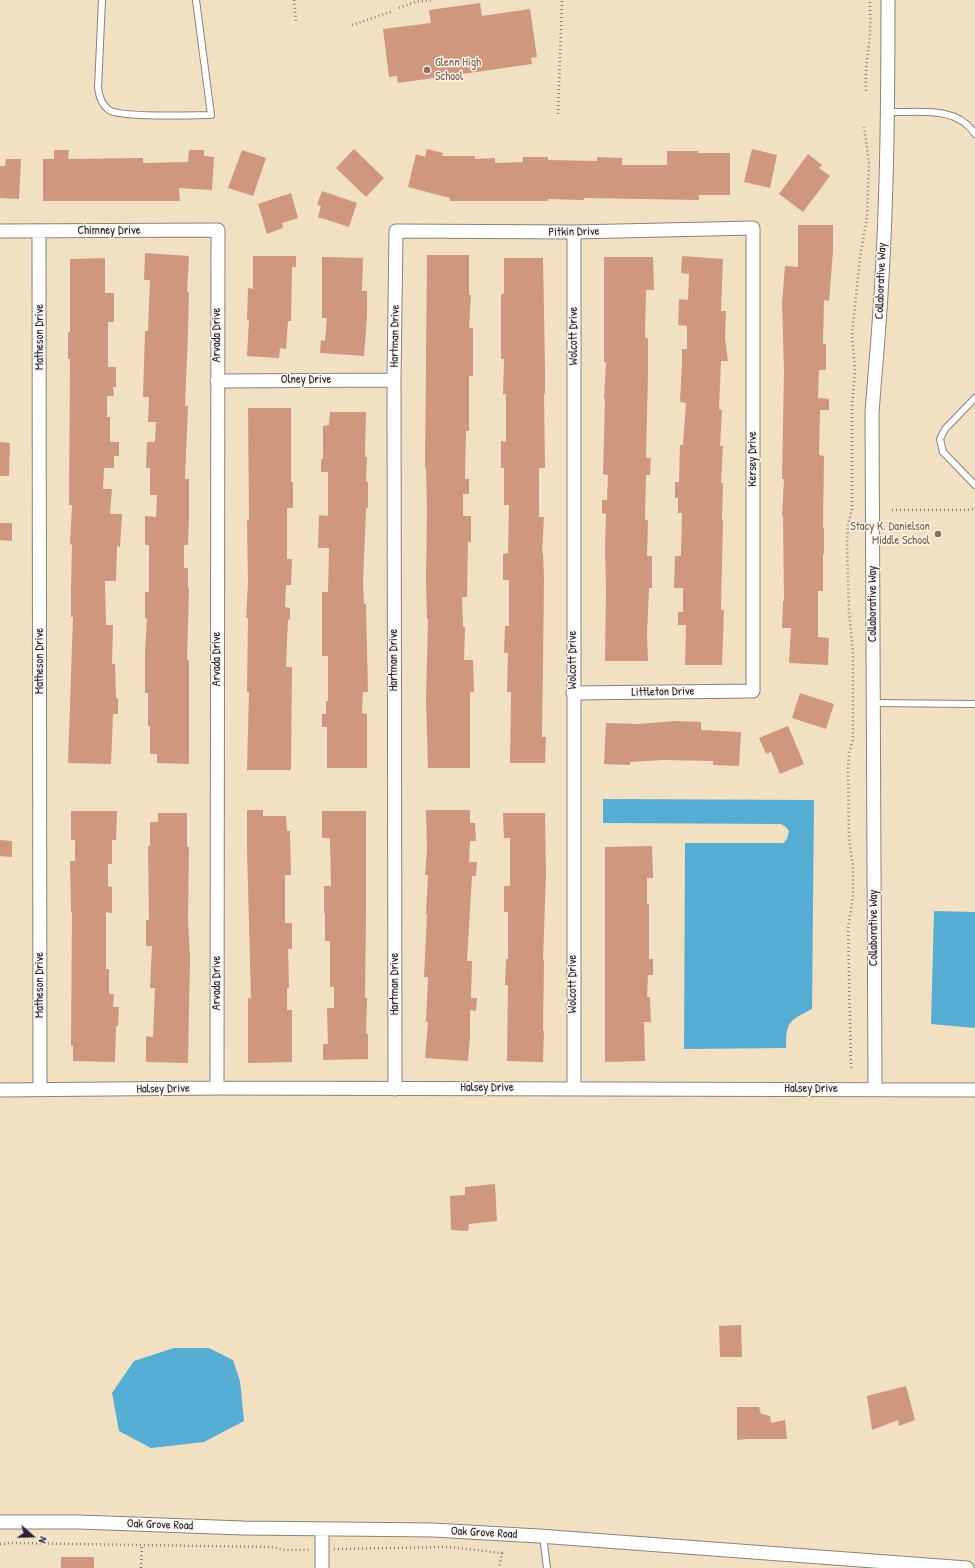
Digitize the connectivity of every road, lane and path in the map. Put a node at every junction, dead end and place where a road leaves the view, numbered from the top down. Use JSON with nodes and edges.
{"nodes":[{"id":1,"x":102,"y":0,"type":"edge"},
{"id":2,"x":196,"y":0,"type":"edge"},
{"id":3,"x":294,"y":0,"type":"edge"},
{"id":4,"x":433,"y":0,"type":"edge"},
{"id":5,"x":562,"y":0,"type":"edge"},
{"id":6,"x":870,"y":0,"type":"edge"},
{"id":7,"x":888,"y":0,"type":"edge"},
{"id":8,"x":399,"y":8,"type":"dead end"},
{"id":9,"x":393,"y":11,"type":"dead end"},
{"id":10,"x":296,"y":21,"type":"dead end"},
{"id":11,"x":352,"y":24,"type":"dead end"},
{"id":12,"x":866,"y":91,"type":"dead end"},
{"id":13,"x":888,"y":112,"type":"junction"},
{"id":14,"x":558,"y":114,"type":"dead end"},
{"id":15,"x":864,"y":127,"type":"dead end"},
{"id":16,"x":975,"y":134,"type":"edge"},
{"id":17,"x":753,"y":228,"type":"joint"},
{"id":18,"x":218,"y":230,"type":"joint"},
{"id":19,"x":0,"y":231,"type":"edge"},
{"id":20,"x":40,"y":231,"type":"junction"},
{"id":21,"x":396,"y":231,"type":"joint"},
{"id":22,"x":574,"y":232,"type":"junction"},
{"id":23,"x":394,"y":380,"type":"junction"},
{"id":24,"x":217,"y":381,"type":"junction"},
{"id":25,"x":975,"y":398,"type":"edge"},
{"id":26,"x":975,"y":485,"type":"edge"},
{"id":27,"x":975,"y":509,"type":"edge"},
{"id":28,"x":892,"y":510,"type":"dead end"},
{"id":29,"x":753,"y":690,"type":"joint"},
{"id":30,"x":573,"y":693,"type":"junction"},
{"id":31,"x":873,"y":703,"type":"junction"},
{"id":32,"x":975,"y":704,"type":"edge"},
{"id":33,"x":851,"y":1068,"type":"dead end"},
{"id":34,"x":217,"y":1088,"type":"junction"},
{"id":35,"x":574,"y":1088,"type":"junction"},
{"id":36,"x":395,"y":1089,"type":"junction"},
{"id":37,"x":875,"y":1089,"type":"junction"},
{"id":38,"x":0,"y":1090,"type":"edge"},
{"id":39,"x":40,"y":1090,"type":"junction"},
{"id":40,"x":975,"y":1090,"type":"edge"},
{"id":41,"x":0,"y":1522,"type":"edge"},
{"id":42,"x":322,"y":1529,"type":"junction"},
{"id":43,"x":543,"y":1536,"type":"junction"},
{"id":44,"x":0,"y":1544,"type":"edge"},
{"id":45,"x":142,"y":1544,"type":"junction"},
{"id":46,"x":322,"y":1550,"type":"junction"},
{"id":47,"x":141,"y":1568,"type":"edge"},
{"id":48,"x":322,"y":1568,"type":"edge"},
{"id":49,"x":499,"y":1568,"type":"edge"},
{"id":50,"x":547,"y":1568,"type":"edge"},
{"id":51,"x":967,"y":1568,"type":"edge"}],
"edges":[{"from":1,"to":2,"type":"lane"},
{"from":3,"to":10,"type":"path"},
{"from":4,"to":8,"type":"path"},
{"from":5,"to":14,"type":"path"},
{"from":6,"to":12,"type":"path"},
{"from":7,"to":13,"type":"street","name":"Collaborative Way"},
{"from":9,"to":11,"type":"path"},
{"from":13,"to":16,"type":"lane"},
{"from":13,"to":31,"type":"street","name":"Collaborative Way"},
{"from":15,"to":33,"type":"path"},
{"from":17,"to":22,"type":"street","name":"Pitkin Drive"},
{"from":17,"to":29,"type":"street","name":"Kersey Drive"},
{"from":18,"to":20,"type":"street","name":"Chimney Drive"},
{"from":18,"to":24,"type":"street","name":"Arvada Drive"},
{"from":19,"to":20,"type":"street","name":"Chimney Drive"},
{"from":20,"to":39,"type":"street","name":"Matheson Drive"},
{"from":21,"to":22,"type":"street","name":"Pitkin Drive"},
{"from":21,"to":23,"type":"street","name":"Hartman Drive"},
{"from":22,"to":30,"type":"street","name":"Wolcott Drive"},
{"from":23,"to":24,"type":"street","name":"Olney Drive"},
{"from":23,"to":36,"type":"street","name":"Hartman Drive"},
{"from":24,"to":34,"type":"street","name":"Arvada Drive"},
{"from":25,"to":26,"type":"lane"},
{"from":27,"to":28,"type":"path"},
{"from":29,"to":30,"type":"street","name":"Littleton Drive"},
{"from":30,"to":35,"type":"street","name":"Wolcott Drive"},
{"from":31,"to":32,"type":"lane"},
{"from":31,"to":37,"type":"street","name":"Collaborative Way"},
{"from":34,"to":36,"type":"street","name":"Halsey Drive"},
{"from":34,"to":39,"type":"street","name":"Halsey Drive"},
{"from":35,"to":36,"type":"street","name":"Halsey Drive"},
{"from":35,"to":37,"type":"street","name":"Halsey Drive"},
{"from":37,"to":40,"type":"street","name":"Halsey Drive"},
{"from":38,"to":39,"type":"street","name":"Halsey Drive"},
{"from":41,"to":42,"type":"street","name":"Oak Grove Road"},
{"from":42,"to":43,"type":"street","name":"Oak Grove Road"},
{"from":42,"to":46,"type":"street"},
{"from":43,"to":50,"type":"lane"},
{"from":43,"to":51,"type":"street","name":"Oak Grove Road"},
{"from":44,"to":45,"type":"path"},
{"from":45,"to":46,"type":"path"},
{"from":45,"to":47,"type":"path"},
{"from":46,"to":48,"type":"street"},
{"from":46,"to":49,"type":"path"}]}
